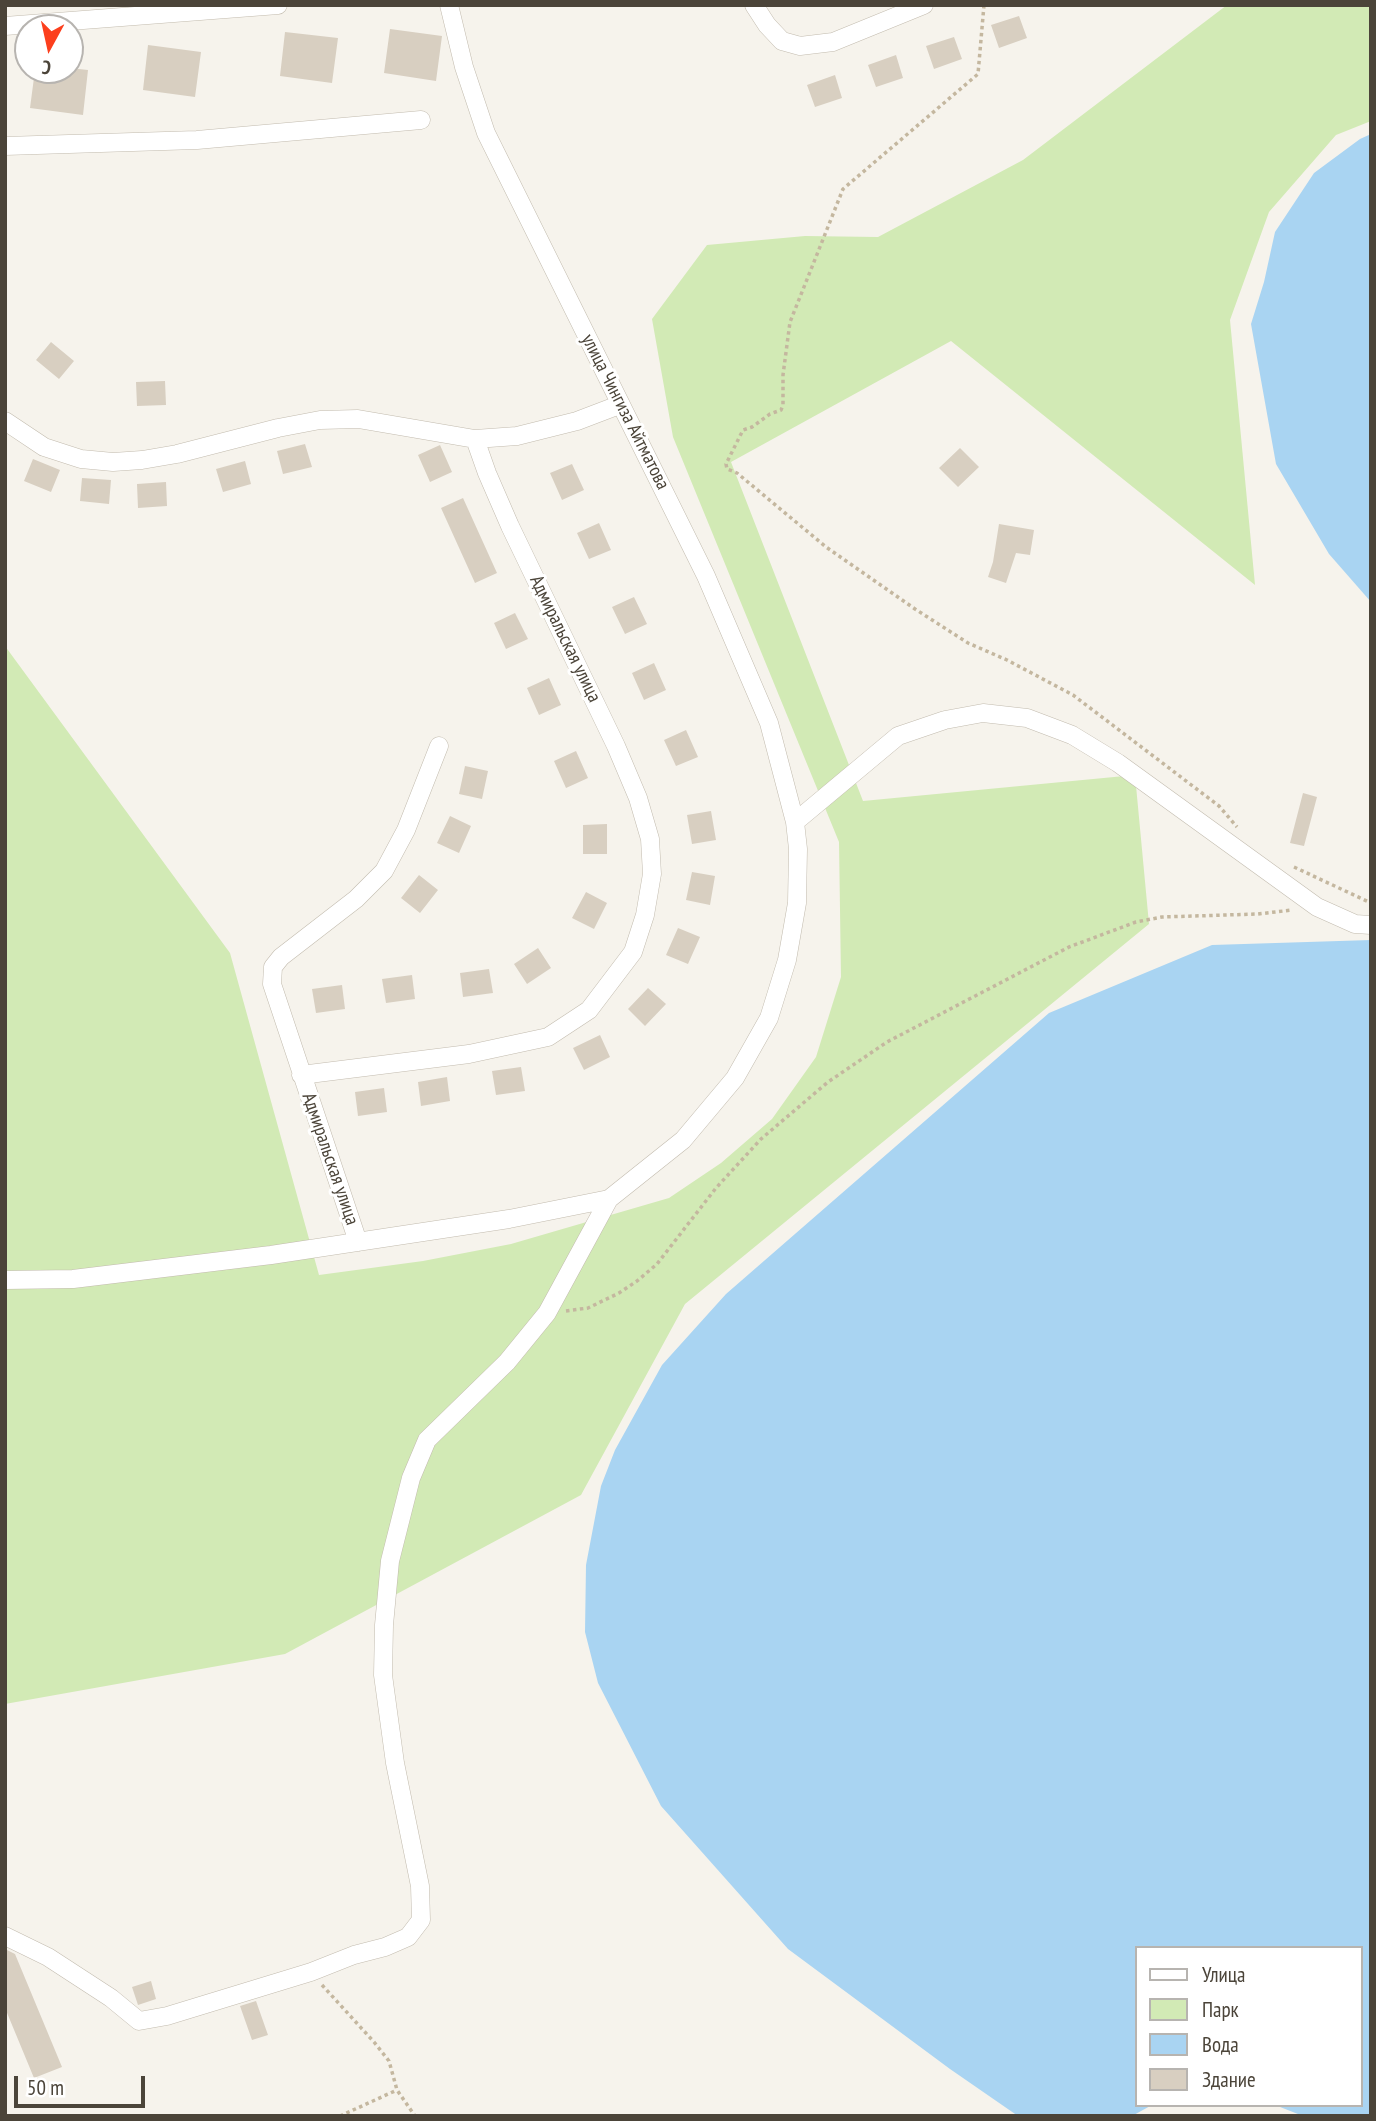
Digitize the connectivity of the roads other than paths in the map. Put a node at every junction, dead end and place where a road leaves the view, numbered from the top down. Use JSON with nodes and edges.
{"nodes":[{"id":1,"x":278,"y":5,"type":"edge"},
{"id":2,"x":449,"y":5,"type":"edge"},
{"id":3,"x":754,"y":5,"type":"edge"},
{"id":4,"x":924,"y":5,"type":"edge"},
{"id":5,"x":101,"y":12,"type":"edge"},
{"id":6,"x":5,"y":26,"type":"edge"},
{"id":7,"x":421,"y":120,"type":"dead end"},
{"id":8,"x":5,"y":146,"type":"edge"},
{"id":9,"x":619,"y":405,"type":"junction"},
{"id":10,"x":5,"y":421,"type":"edge"},
{"id":11,"x":475,"y":439,"type":"junction"},
{"id":12,"x":439,"y":746,"type":"dead end"},
{"id":13,"x":795,"y":822,"type":"junction"},
{"id":14,"x":1371,"y":925,"type":"edge"},
{"id":15,"x":302,"y":1075,"type":"junction"},
{"id":16,"x":609,"y":1199,"type":"junction"},
{"id":17,"x":358,"y":1242,"type":"junction"},
{"id":18,"x":5,"y":1280,"type":"edge"},
{"id":19,"x":5,"y":1936,"type":"edge"}],
"edges":[{"from":1,"to":5,"type":"street"},
{"from":2,"to":9,"type":"street","name":"улица Чингиза Айтматова"},
{"from":3,"to":4,"type":"street"},
{"from":5,"to":6,"type":"street"},
{"from":7,"to":8,"type":"street"},
{"from":9,"to":11,"type":"street"},
{"from":9,"to":13,"type":"street","name":"улица Чингиза Айтматова"},
{"from":10,"to":11,"type":"street"},
{"from":11,"to":15,"type":"street","name":"Адмиральская улица"},
{"from":12,"to":15,"type":"street","name":"Адмиральская улица"},
{"from":13,"to":14,"type":"street"},
{"from":13,"to":16,"type":"street","name":"улица Чингиза Айтматова"},
{"from":15,"to":17,"type":"street","name":"Адмиральская улица"},
{"from":16,"to":17,"type":"street"},
{"from":16,"to":19,"type":"street"},
{"from":17,"to":18,"type":"street"}]}
